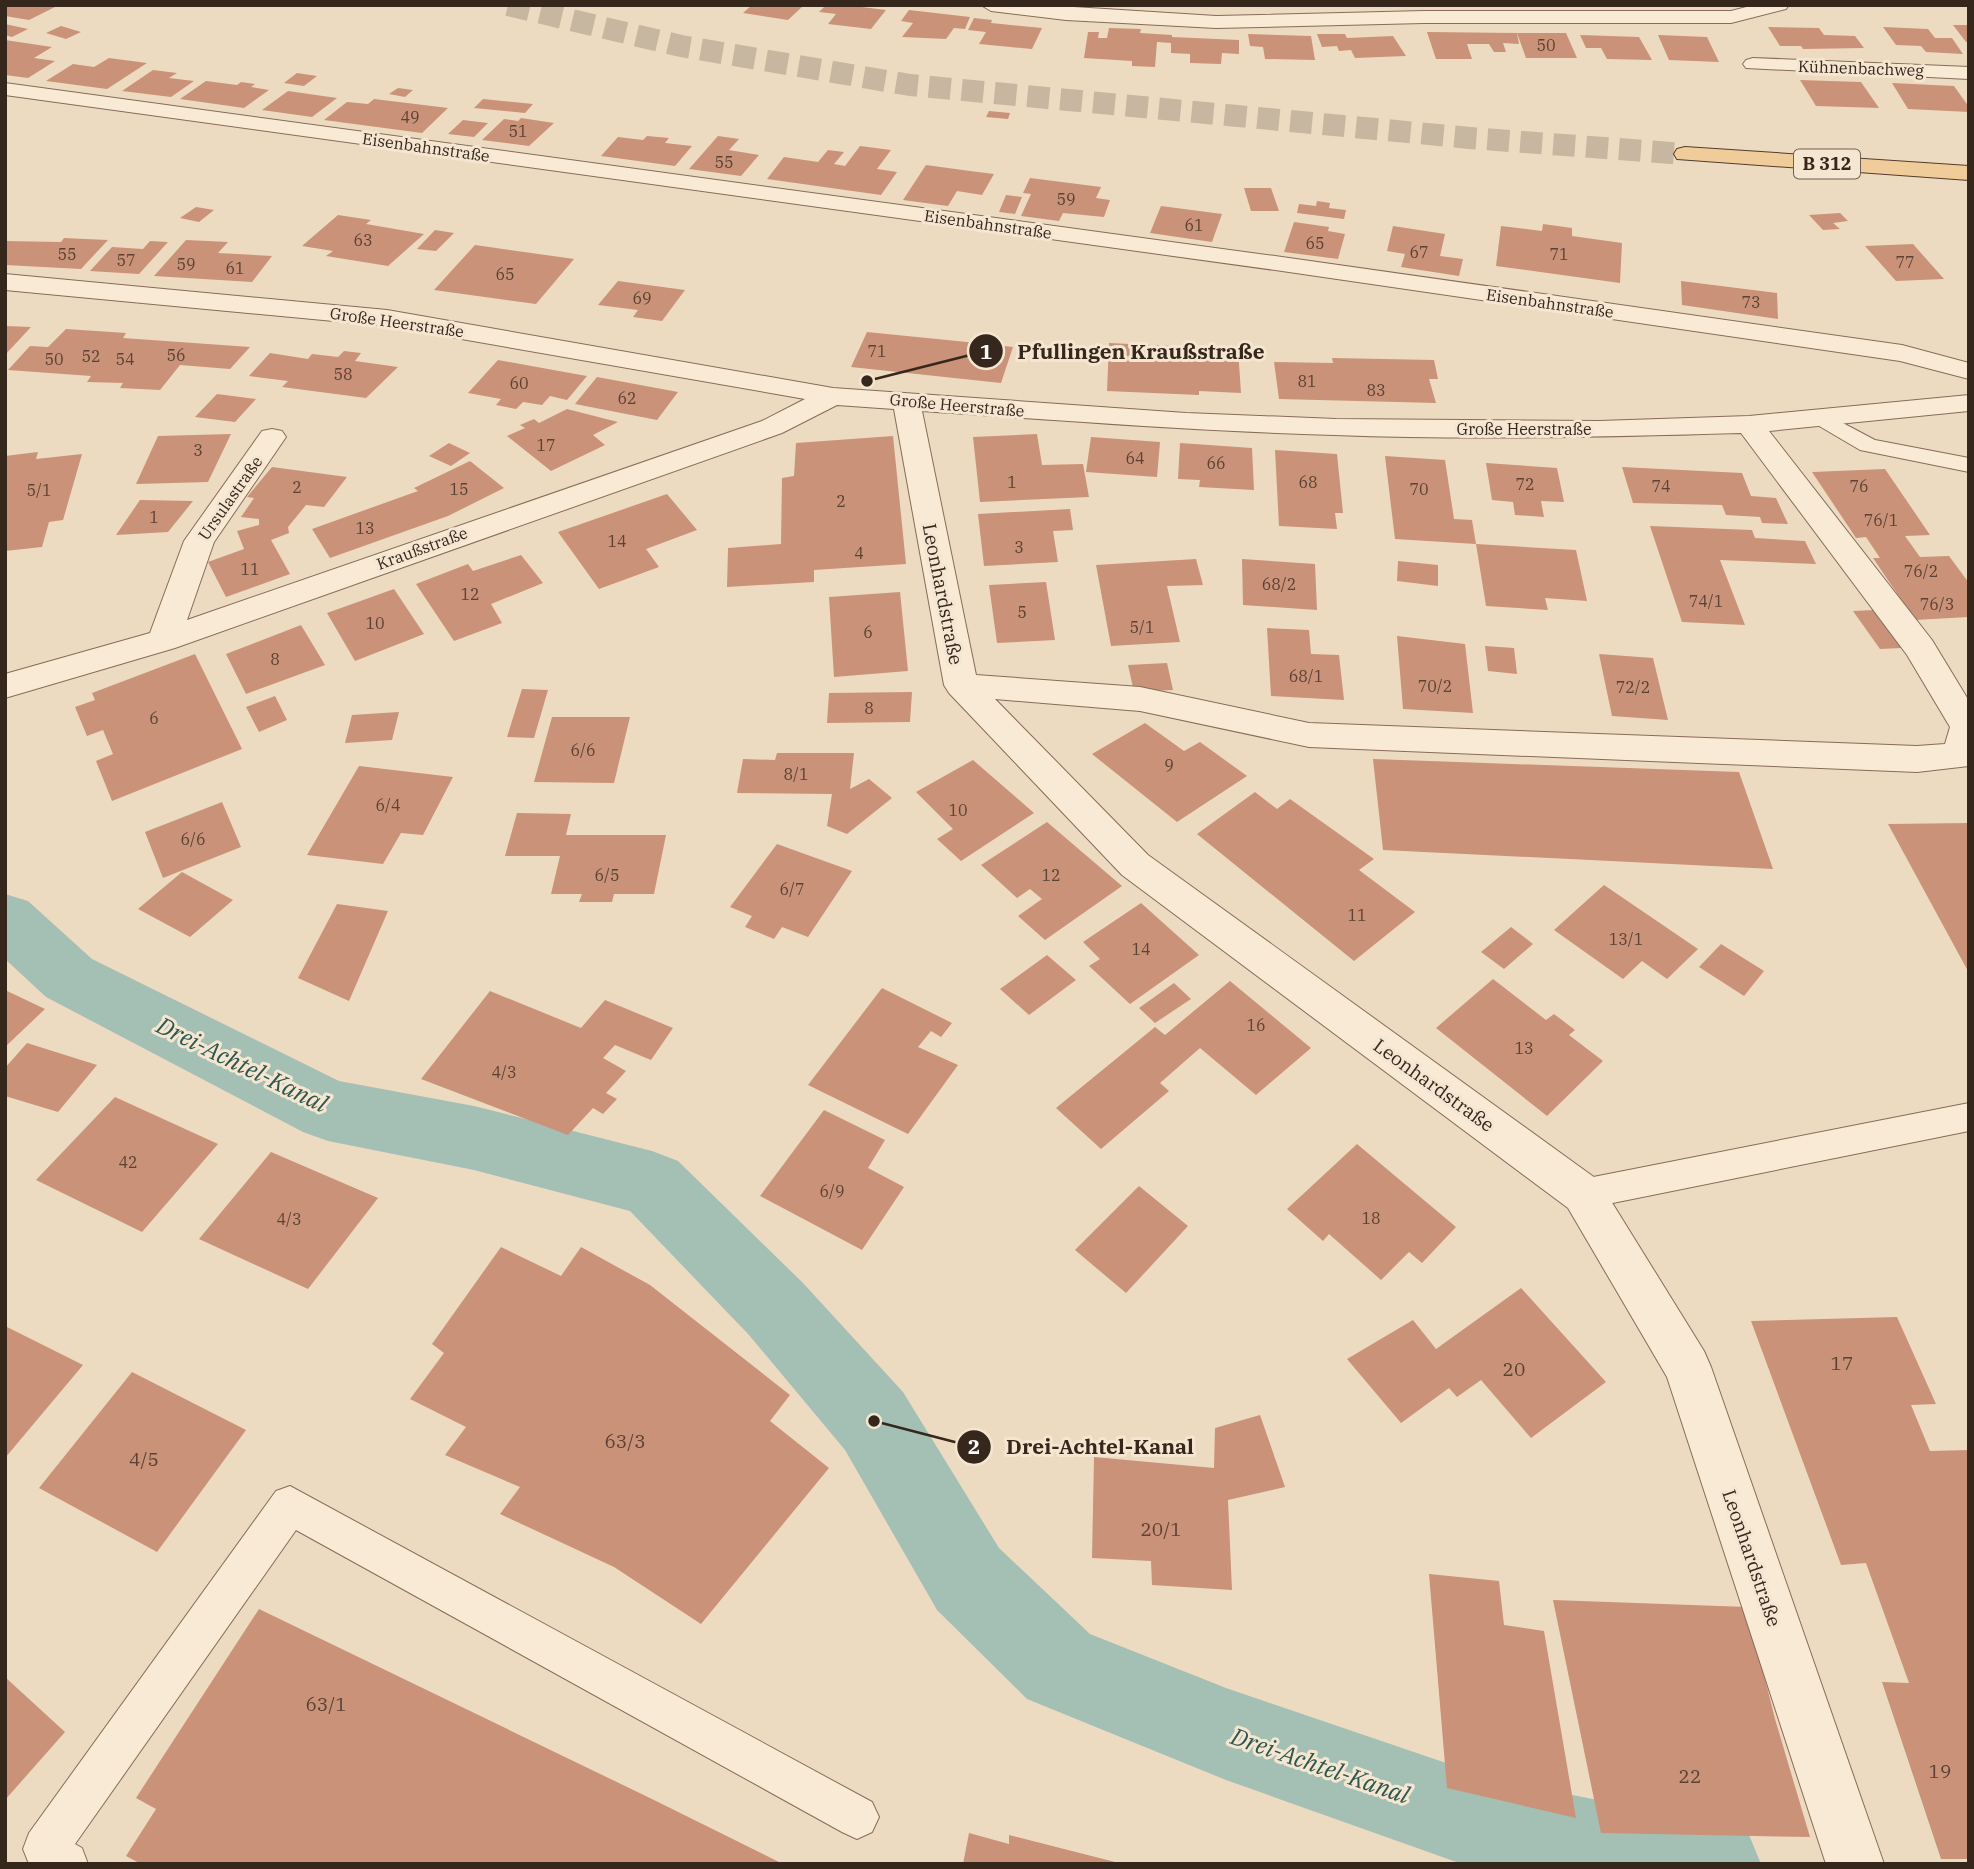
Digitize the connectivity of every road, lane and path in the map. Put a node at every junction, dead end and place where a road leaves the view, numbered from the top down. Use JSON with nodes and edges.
{"nodes":[{"id":1,"x":990,"y":5,"type":"edge"},
{"id":2,"x":1779,"y":5,"type":"edge"},
{"id":3,"x":1426,"y":11,"type":"edge"},
{"id":4,"x":1753,"y":64,"type":"dead end"},
{"id":5,"x":1969,"y":73,"type":"edge"},
{"id":6,"x":5,"y":89,"type":"edge"},
{"id":7,"x":1685,"y":154,"type":"tunnel mouth"},
{"id":8,"x":1969,"y":173,"type":"edge"},
{"id":9,"x":5,"y":282,"type":"edge"},
{"id":10,"x":1969,"y":371,"type":"edge"},
{"id":11,"x":834,"y":396,"type":"junction"},
{"id":12,"x":906,"y":401,"type":"junction"},
{"id":13,"x":1969,"y":403,"type":"edge"},
{"id":14,"x":1822,"y":418,"type":"junction"},
{"id":15,"x":1749,"y":424,"type":"junction"},
{"id":16,"x":272,"y":437,"type":"dead end"},
{"id":17,"x":1969,"y":465,"type":"edge"},
{"id":18,"x":164,"y":640,"type":"junction"},
{"id":19,"x":961,"y":685,"type":"junction"},
{"id":20,"x":5,"y":686,"type":"edge"},
{"id":21,"x":1969,"y":1117,"type":"edge"},
{"id":22,"x":1583,"y":1194,"type":"junction"},
{"id":23,"x":857,"y":1817,"type":"dead end"},
{"id":24,"x":1851,"y":1850,"type":"edge"},
{"id":25,"x":66,"y":1864,"type":"edge"}],
"edges":[{"from":1,"to":3,"type":"street"},
{"from":2,"to":3,"type":"street"},
{"from":4,"to":5,"type":"street","name":"Kühnenbachweg"},
{"from":6,"to":10,"type":"street","name":"Eisenbahnstraße"},
{"from":7,"to":8,"type":"main road","number":"B 312"},
{"from":9,"to":11,"type":"street","name":"Große Heerstraße"},
{"from":11,"to":12,"type":"street","name":"Große Heerstraße"},
{"from":11,"to":18,"type":"street","name":"Kraußstraße"},
{"from":12,"to":15,"type":"street","name":"Große Heerstraße"},
{"from":12,"to":19,"type":"street","name":"Leonhardstraße"},
{"from":13,"to":14,"type":"street","name":"Große Heerstraße"},
{"from":14,"to":15,"type":"street","name":"Große Heerstraße"},
{"from":14,"to":17,"type":"lane"},
{"from":15,"to":19,"type":"street"},
{"from":16,"to":18,"type":"street","name":"Ursulastraße"},
{"from":18,"to":20,"type":"street","name":"Kraußstraße"},
{"from":19,"to":22,"type":"street","name":"Leonhardstraße"},
{"from":21,"to":22,"type":"lane"},
{"from":22,"to":24,"type":"street","name":"Leonhardstraße"},
{"from":23,"to":25,"type":"lane"}]}
